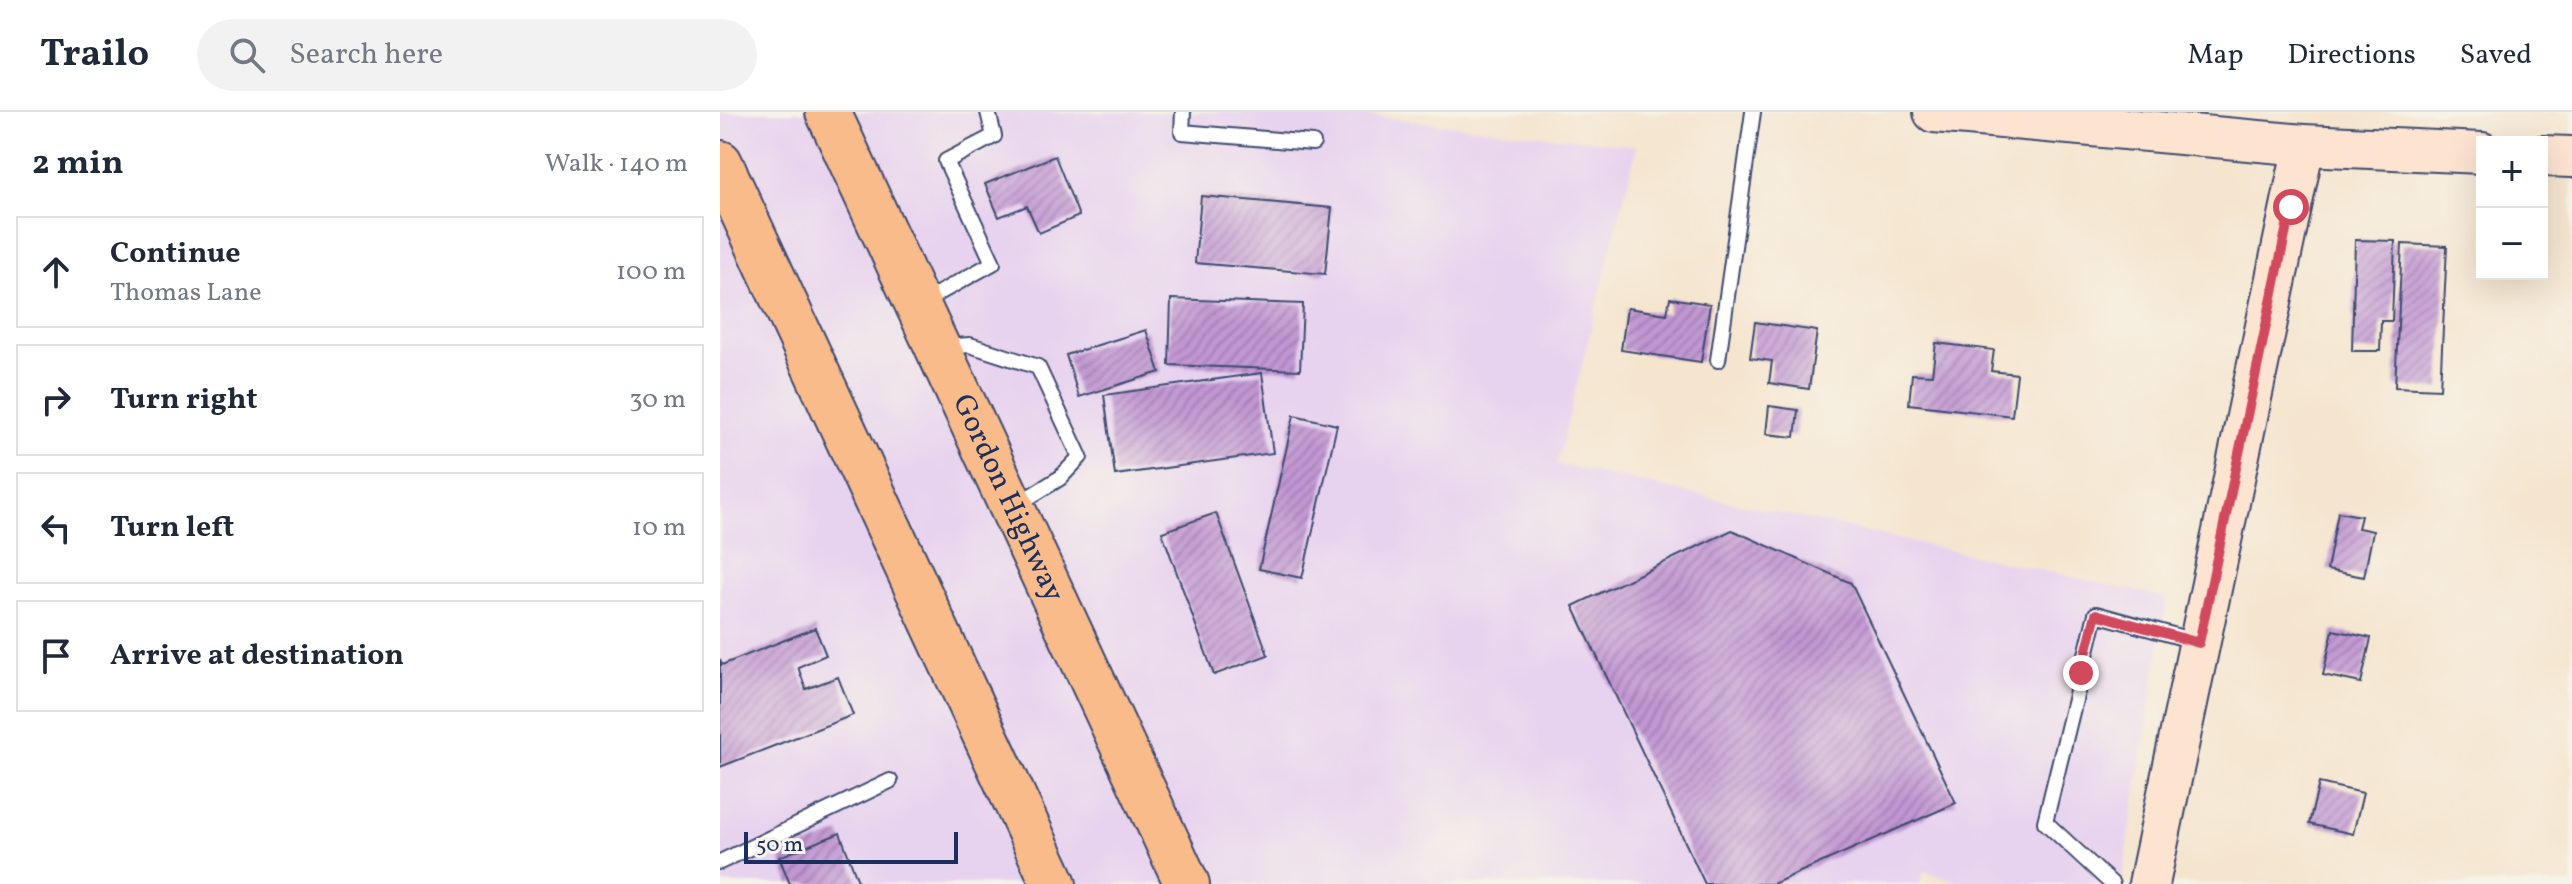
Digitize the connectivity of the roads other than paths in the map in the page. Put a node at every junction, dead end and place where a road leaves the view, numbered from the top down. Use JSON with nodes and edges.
{"nodes":[{"id":1,"x":828,"y":112,"type":"edge"},
{"id":2,"x":988,"y":112,"type":"edge"},
{"id":3,"x":1183,"y":112,"type":"edge"},
{"id":4,"x":1753,"y":112,"type":"edge"},
{"id":5,"x":1934,"y":112,"type":"edge"},
{"id":6,"x":1313,"y":143,"type":"dead end"},
{"id":7,"x":2304,"y":145,"type":"junction"},
{"id":8,"x":2476,"y":153,"type":"edge"},
{"id":9,"x":2548,"y":156,"type":"edge"},
{"id":10,"x":2572,"y":157,"type":"edge"},
{"id":11,"x":720,"y":163,"type":"edge"},
{"id":12,"x":918,"y":305,"type":"junction"},
{"id":13,"x":937,"y":347,"type":"junction"},
{"id":14,"x":1718,"y":360,"type":"dead end"},
{"id":15,"x":1012,"y":508,"type":"junction"},
{"id":16,"x":2199,"y":643,"type":"junction"},
{"id":17,"x":890,"y":781,"type":"dead end"},
{"id":18,"x":720,"y":862,"type":"edge"},
{"id":19,"x":1054,"y":884,"type":"edge"},
{"id":20,"x":1187,"y":884,"type":"edge"},
{"id":21,"x":2112,"y":884,"type":"edge"},
{"id":22,"x":2149,"y":884,"type":"edge"}],
"edges":[{"from":1,"to":12,"type":"highway","name":"Gordon Highway"},
{"from":2,"to":12,"type":"lane"},
{"from":3,"to":6,"type":"lane"},
{"from":4,"to":14,"type":"lane"},
{"from":5,"to":7,"type":"street"},
{"from":7,"to":8,"type":"street"},
{"from":7,"to":16,"type":"street"},
{"from":9,"to":10,"type":"street"},
{"from":11,"to":19,"type":"highway"},
{"from":12,"to":13,"type":"highway","name":"Gordon Highway"},
{"from":13,"to":15,"type":"highway","name":"Gordon Highway"},
{"from":13,"to":15,"type":"lane"},
{"from":15,"to":20,"type":"highway","name":"Gordon Highway"},
{"from":16,"to":21,"type":"lane"},
{"from":16,"to":22,"type":"street"},
{"from":17,"to":18,"type":"lane"}]}
